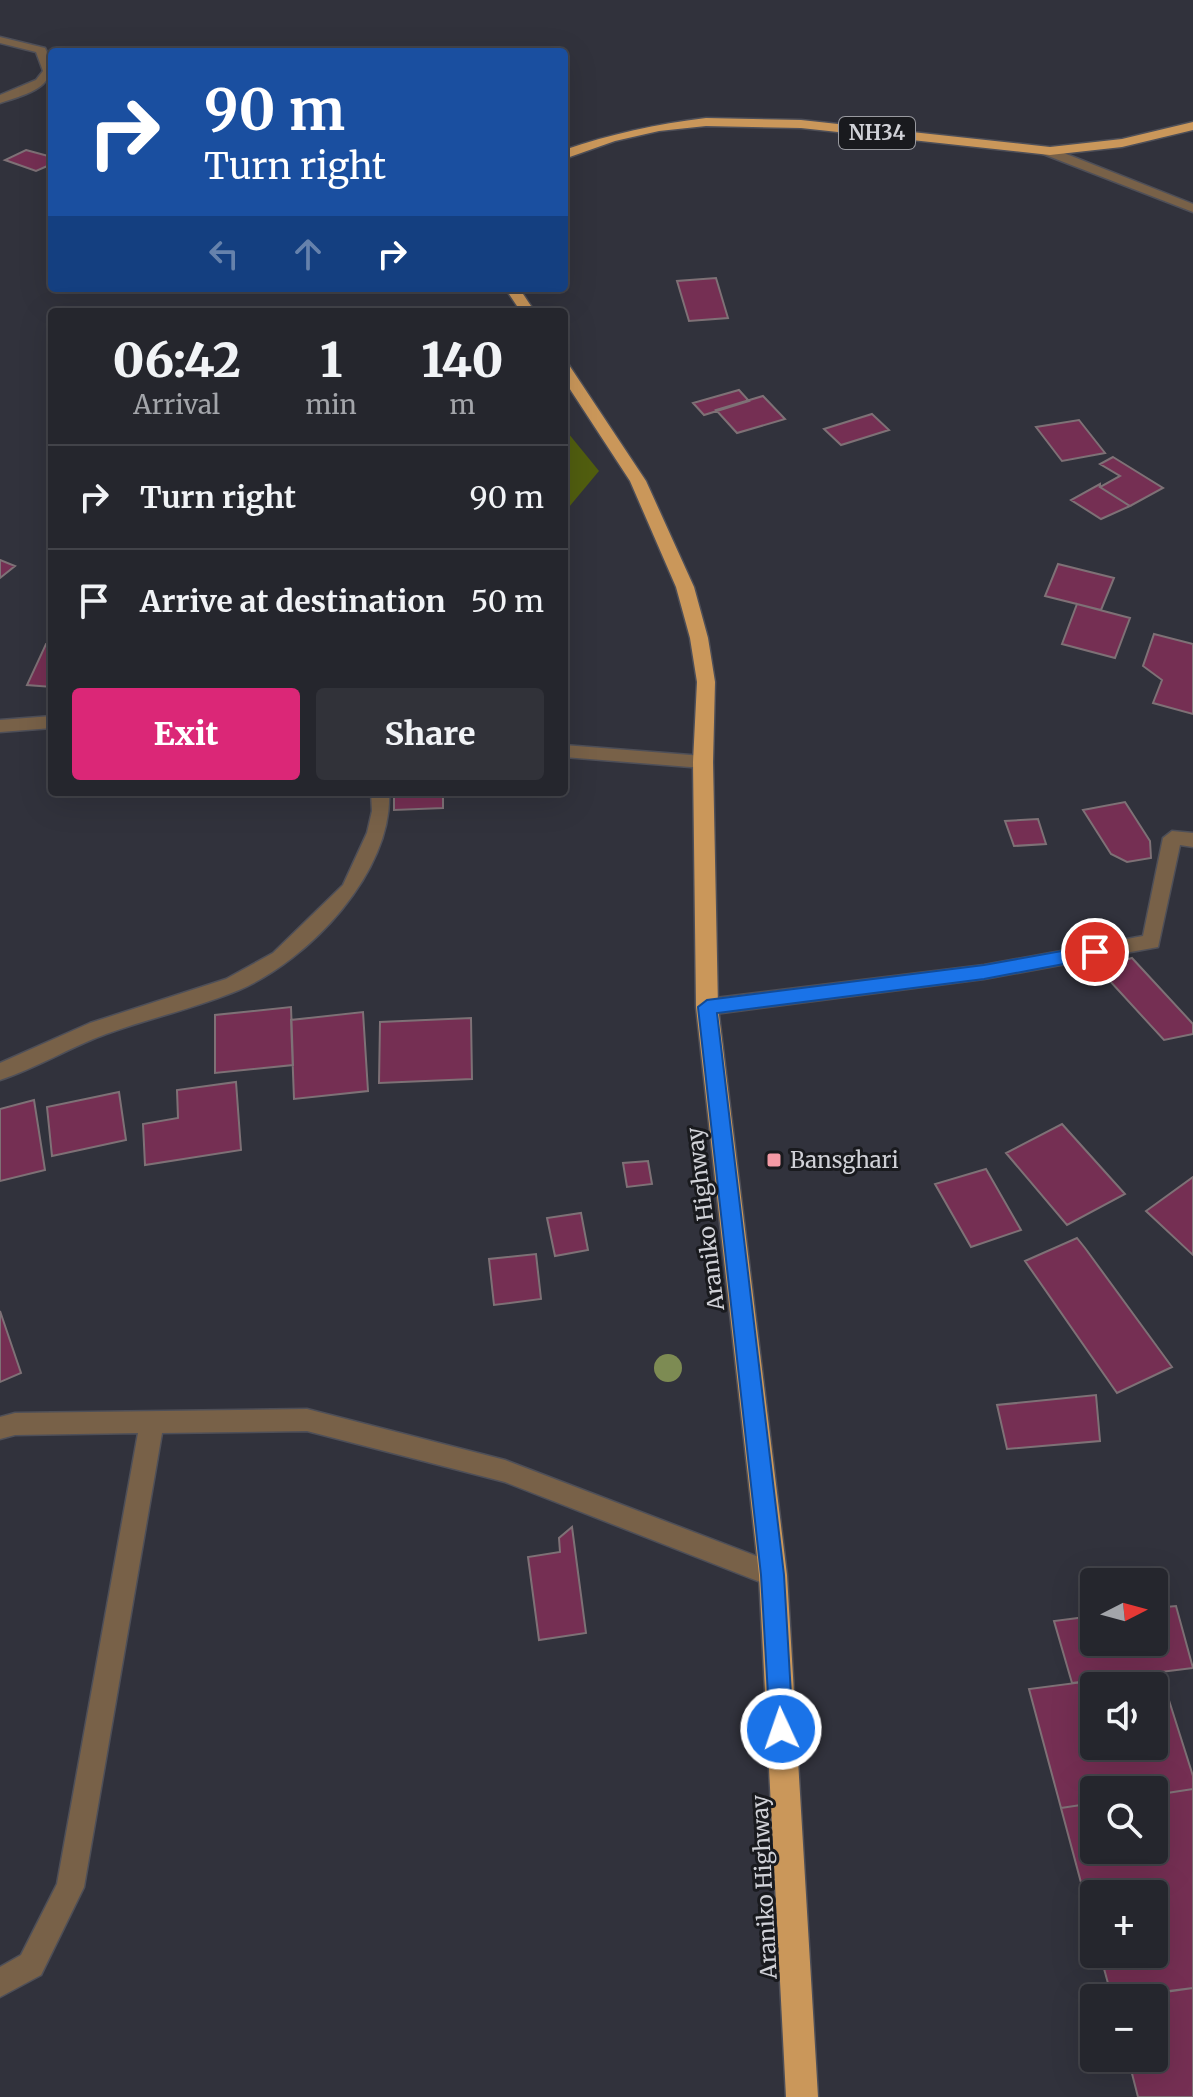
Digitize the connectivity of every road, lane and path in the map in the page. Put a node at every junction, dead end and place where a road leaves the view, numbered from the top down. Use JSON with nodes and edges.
{"nodes":[{"id":1,"x":0,"y":40,"type":"edge"},
{"id":2,"x":48,"y":68,"type":"edge"},
{"id":3,"x":48,"y":72,"type":"edge"},
{"id":4,"x":0,"y":99,"type":"edge"},
{"id":5,"x":1193,"y":126,"type":"edge"},
{"id":6,"x":1047,"y":151,"type":"junction"},
{"id":7,"x":568,"y":154,"type":"edge"},
{"id":8,"x":1193,"y":208,"type":"edge"},
{"id":9,"x":568,"y":374,"type":"edge"},
{"id":10,"x":48,"y":722,"type":"edge"},
{"id":11,"x":0,"y":726,"type":"edge"},
{"id":12,"x":568,"y":751,"type":"edge"},
{"id":13,"x":703,"y":762,"type":"junction"},
{"id":14,"x":380,"y":796,"type":"edge"},
{"id":15,"x":1193,"y":840,"type":"edge"},
{"id":16,"x":707,"y":1007,"type":"junction"},
{"id":17,"x":0,"y":1072,"type":"edge"},
{"id":18,"x":152,"y":1422,"type":"junction"},
{"id":19,"x":0,"y":1428,"type":"edge"},
{"id":20,"x":773,"y":1575,"type":"junction"},
{"id":21,"x":0,"y":1983,"type":"edge"},
{"id":22,"x":802,"y":2097,"type":"edge"}],
"edges":[{"from":1,"to":2,"type":"street"},
{"from":3,"to":4,"type":"street"},
{"from":5,"to":6,"type":"highway","number":"NH34"},
{"from":6,"to":7,"type":"highway","number":"NH34"},
{"from":6,"to":8,"type":"street"},
{"from":9,"to":13,"type":"highway","name":"Araniko Highway"},
{"from":10,"to":11,"type":"street"},
{"from":12,"to":13,"type":"street"},
{"from":13,"to":16,"type":"highway","name":"Araniko Highway"},
{"from":14,"to":17,"type":"street"},
{"from":15,"to":16,"type":"street"},
{"from":16,"to":20,"type":"highway","name":"Araniko Highway"},
{"from":18,"to":19,"type":"street"},
{"from":18,"to":20,"type":"street"},
{"from":18,"to":21,"type":"street"},
{"from":20,"to":22,"type":"highway","name":"Araniko Highway"}]}
